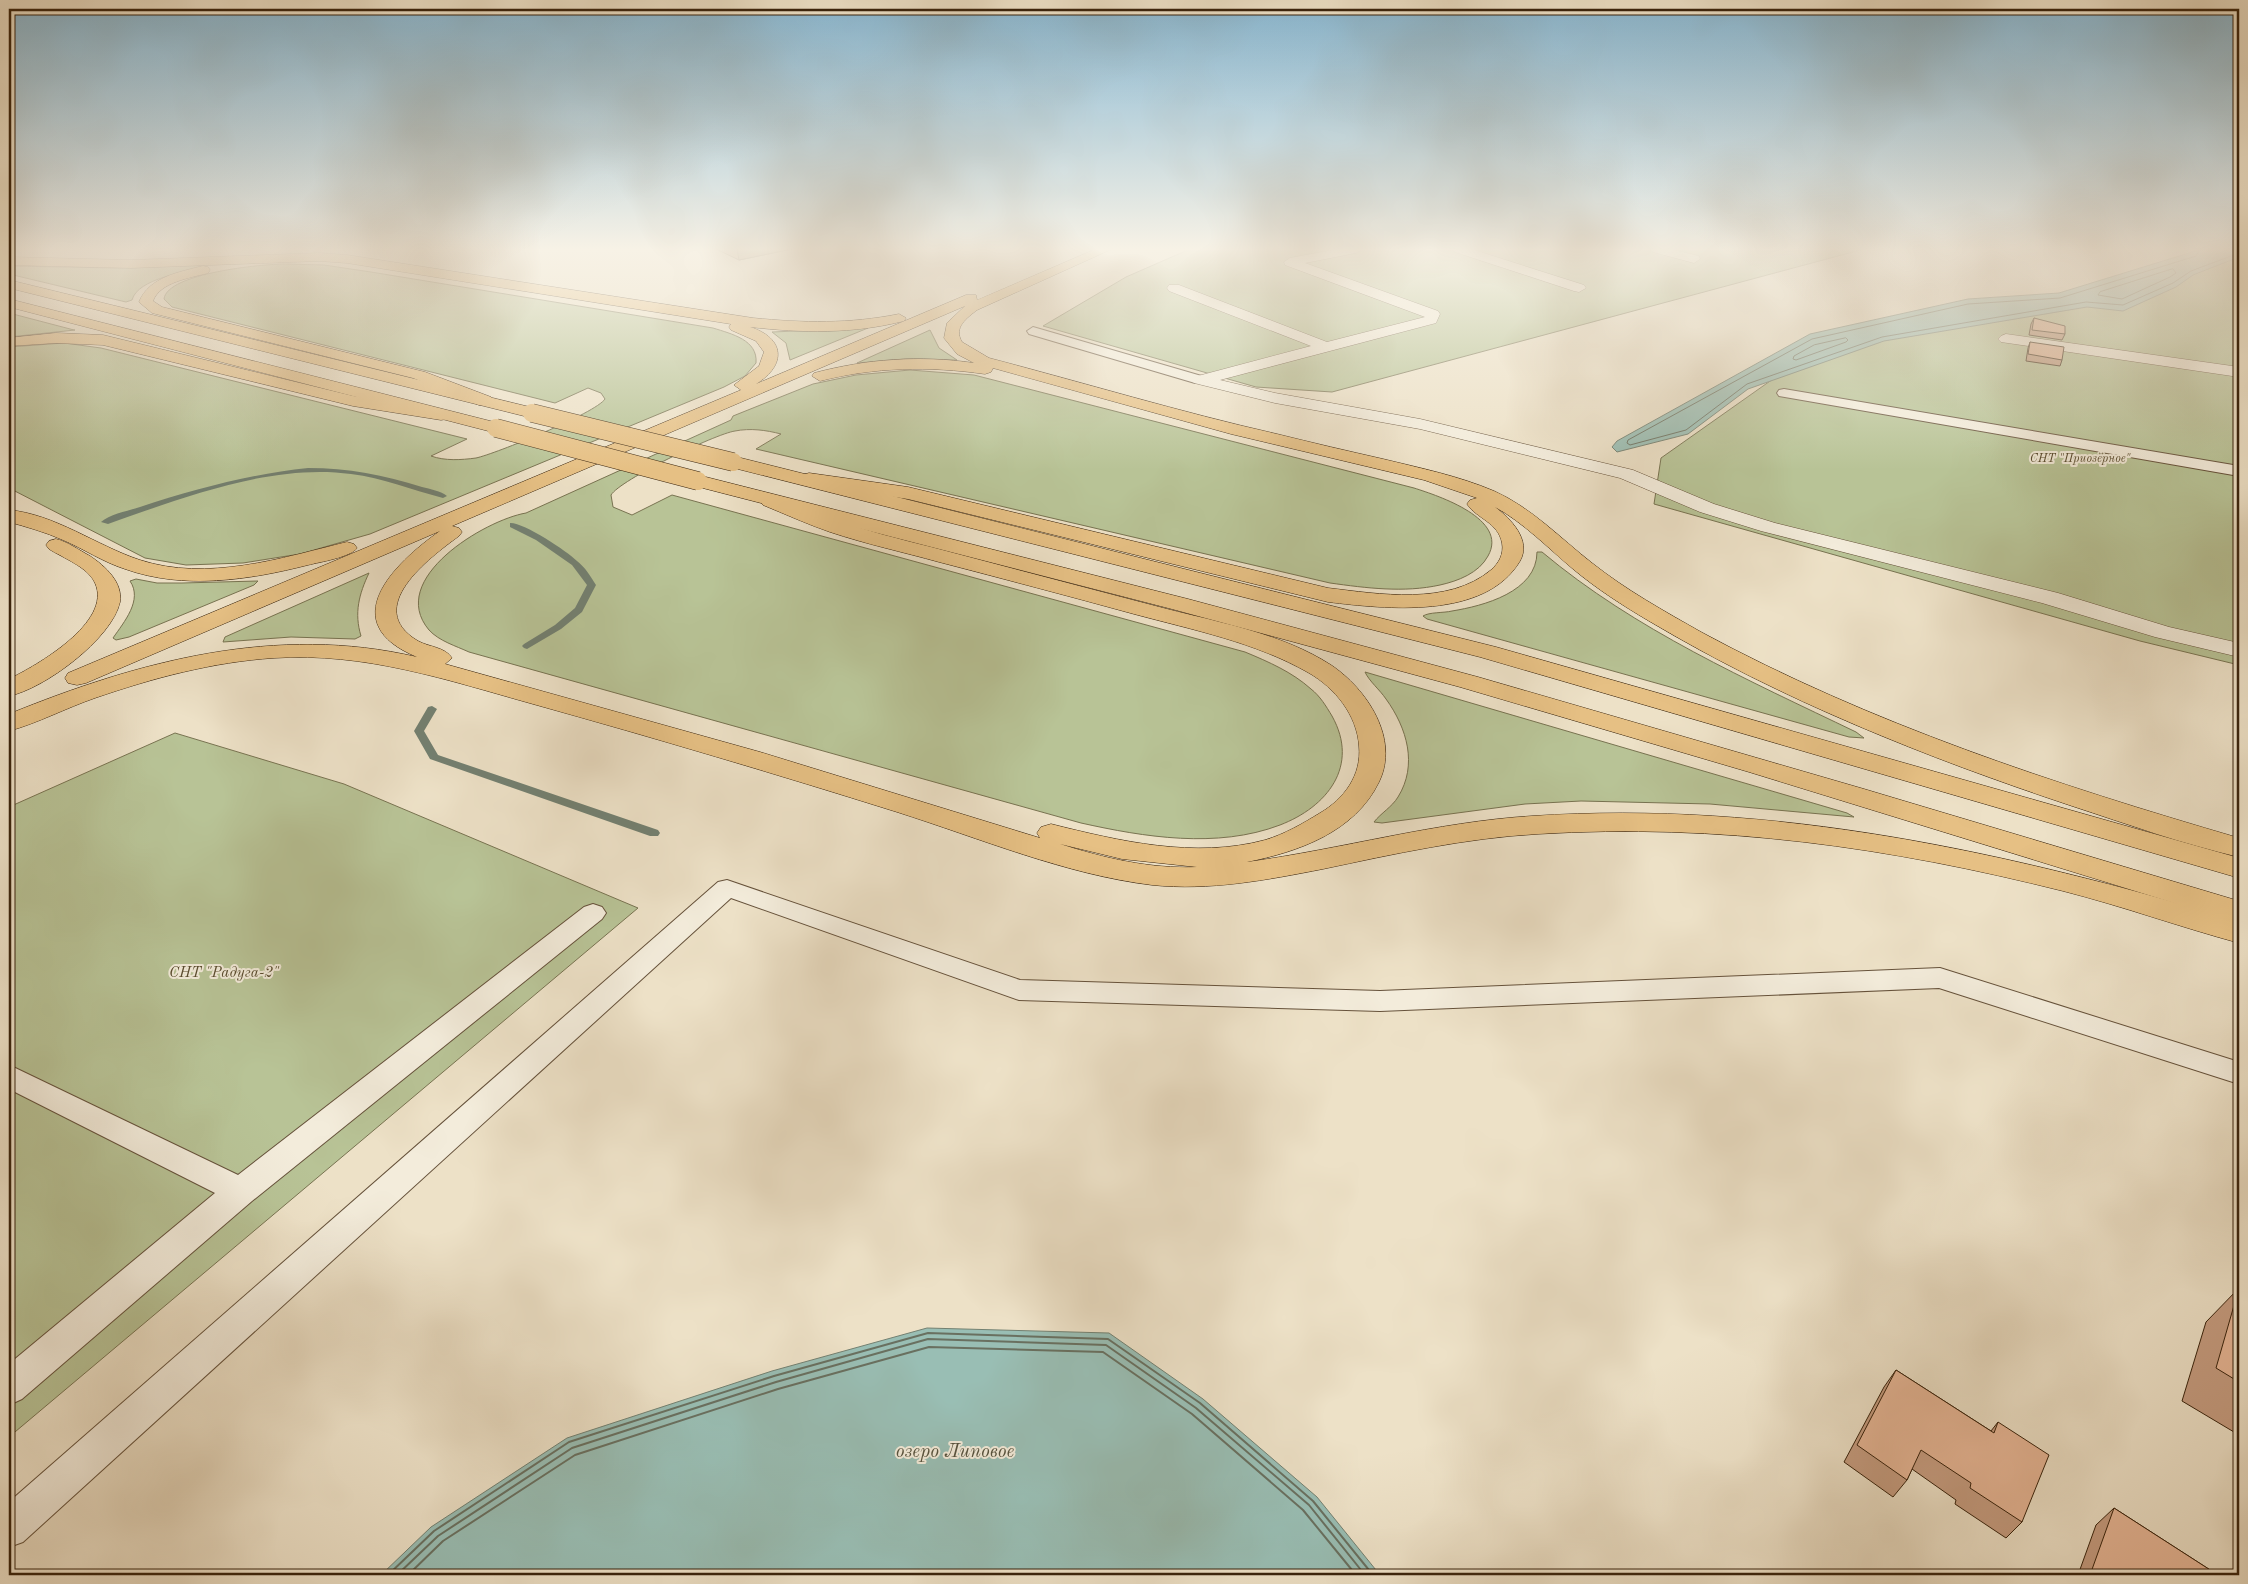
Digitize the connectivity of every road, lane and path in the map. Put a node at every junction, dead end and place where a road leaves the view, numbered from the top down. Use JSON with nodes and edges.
{"nodes":[{"id":1,"x":87,"y":323,"type":"edge"},
{"id":2,"x":167,"y":323,"type":"edge"},
{"id":3,"x":209,"y":323,"type":"edge"},
{"id":4,"x":713,"y":323,"type":"edge"},
{"id":5,"x":756,"y":323,"type":"edge"},
{"id":6,"x":854,"y":323,"type":"edge"},
{"id":7,"x":914,"y":323,"type":"edge"},
{"id":8,"x":953,"y":323,"type":"edge"},
{"id":9,"x":1264,"y":323,"type":"edge"},
{"id":10,"x":1420,"y":323,"type":"edge"},
{"id":11,"x":1033,"y":331,"type":"dead end"},
{"id":12,"x":2006,"y":339,"type":"dead end"},
{"id":13,"x":9,"y":342,"type":"edge"},
{"id":14,"x":1326,"y":347,"type":"junction"},
{"id":15,"x":2239,"y":372,"type":"edge"},
{"id":16,"x":1200,"y":380,"type":"junction"},
{"id":17,"x":1784,"y":393,"type":"dead end"},
{"id":18,"x":485,"y":401,"type":"junction"},
{"id":19,"x":1145,"y":406,"type":"junction"},
{"id":20,"x":449,"y":416,"type":"junction"},
{"id":21,"x":665,"y":429,"type":"junction"},
{"id":22,"x":1247,"y":432,"type":"junction"},
{"id":23,"x":2239,"y":471,"type":"edge"},
{"id":24,"x":560,"y":473,"type":"junction"},
{"id":25,"x":788,"y":476,"type":"junction"},
{"id":26,"x":752,"y":494,"type":"junction"},
{"id":27,"x":9,"y":515,"type":"edge"},
{"id":28,"x":2239,"y":650,"type":"edge"},
{"id":29,"x":9,"y":690,"type":"edge"},
{"id":30,"x":9,"y":707,"type":"edge"},
{"id":31,"x":617,"y":719,"type":"junction"},
{"id":32,"x":9,"y":723,"type":"edge"},
{"id":33,"x":797,"y":772,"type":"junction"},
{"id":34,"x":2239,"y":848,"type":"edge"},
{"id":35,"x":2239,"y":868,"type":"edge"},
{"id":36,"x":2239,"y":912,"type":"edge"},
{"id":37,"x":593,"y":913,"type":"dead end"},
{"id":38,"x":2239,"y":932,"type":"edge"},
{"id":39,"x":2239,"y":1073,"type":"edge"},
{"id":40,"x":9,"y":1076,"type":"edge"},
{"id":41,"x":241,"y":1192,"type":"junction"},
{"id":42,"x":9,"y":1387,"type":"edge"},
{"id":43,"x":9,"y":1528,"type":"edge"}],
"edges":[{"from":1,"to":20,"type":"main road"},
{"from":2,"to":18,"type":"main road"},
{"from":3,"to":18,"type":"main road"},
{"from":4,"to":21,"type":"main road"},
{"from":5,"to":6,"type":"main road"},
{"from":7,"to":21,"type":"main road"},
{"from":8,"to":19,"type":"main road"},
{"from":9,"to":14,"type":"street"},
{"from":10,"to":14,"type":"street"},
{"from":11,"to":16,"type":"lane"},
{"from":12,"to":15,"type":"street"},
{"from":13,"to":20,"type":"main road"},
{"from":14,"to":16,"type":"street"},
{"from":16,"to":28,"type":"street"},
{"from":17,"to":23,"type":"lane"},
{"from":18,"to":25,"type":"main road","bridge":true},
{"from":19,"to":21,"type":"main road"},
{"from":19,"to":22,"type":"main road"},
{"from":20,"to":26,"type":"main road","bridge":true},
{"from":21,"to":24,"type":"main road"},
{"from":22,"to":25,"type":"main road"},
{"from":22,"to":34,"type":"main road"},
{"from":24,"to":27,"type":"main road"},
{"from":24,"to":30,"type":"main road"},
{"from":24,"to":31,"type":"main road"},
{"from":25,"to":35,"type":"main road"},
{"from":26,"to":33,"type":"main road"},
{"from":26,"to":36,"type":"main road"},
{"from":27,"to":29,"type":"main road"},
{"from":31,"to":32,"type":"main road"},
{"from":31,"to":33,"type":"main road"},
{"from":33,"to":38,"type":"main road"},
{"from":37,"to":41,"type":"lane"},
{"from":39,"to":43,"type":"lane"},
{"from":40,"to":41,"type":"lane"},
{"from":41,"to":42,"type":"lane"}]}
